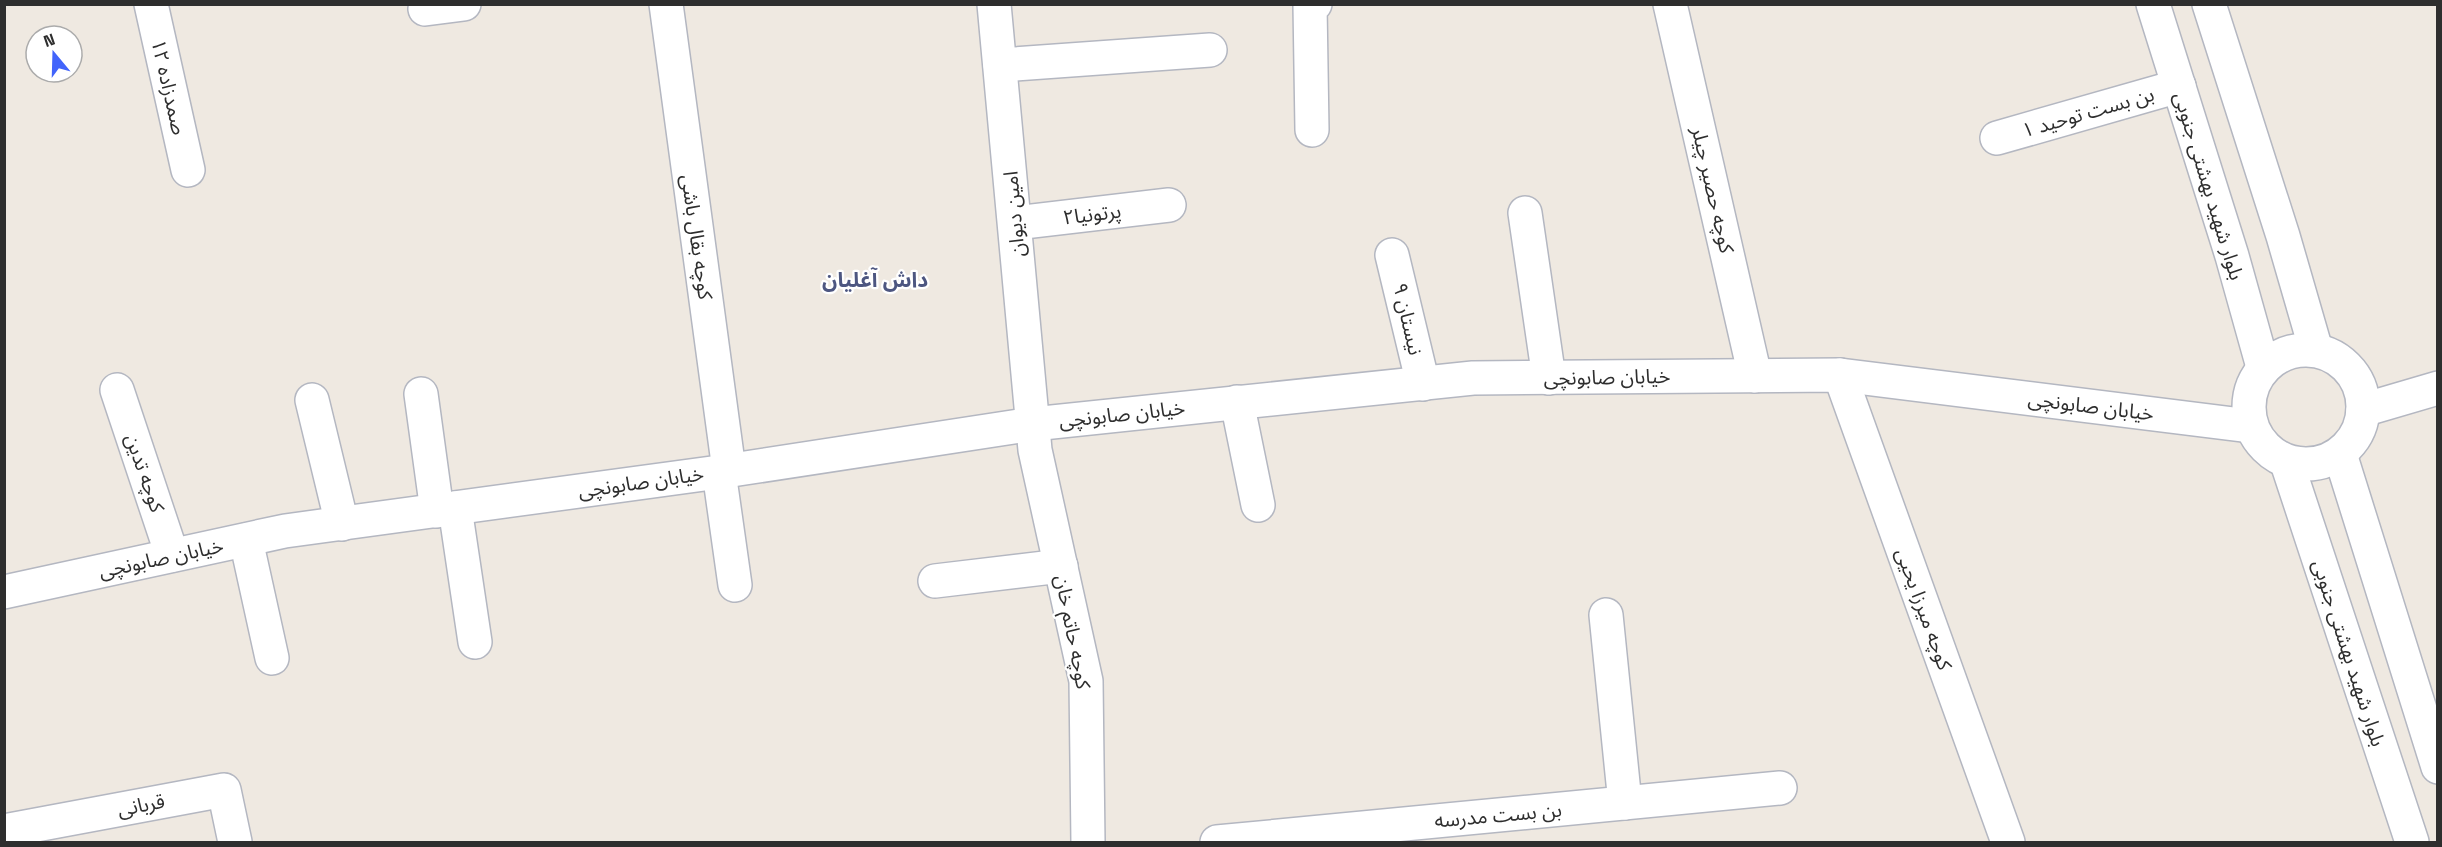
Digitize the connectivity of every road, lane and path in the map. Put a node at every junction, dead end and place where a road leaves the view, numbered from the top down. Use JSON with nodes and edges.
{"nodes":[{"id":1,"x":151,"y":4,"type":"edge"},
{"id":2,"x":464,"y":4,"type":"edge"},
{"id":3,"x":666,"y":4,"type":"edge"},
{"id":4,"x":993,"y":4,"type":"edge"},
{"id":5,"x":1315,"y":4,"type":"edge"},
{"id":6,"x":1670,"y":4,"type":"edge"},
{"id":7,"x":2153,"y":4,"type":"edge"},
{"id":8,"x":2209,"y":4,"type":"edge"},
{"id":9,"x":425,"y":9,"type":"dead end"},
{"id":10,"x":1210,"y":50,"type":"dead end"},
{"id":11,"x":1000,"y":65,"type":"junction"},
{"id":12,"x":2179,"y":86,"type":"junction"},
{"id":13,"x":1312,"y":130,"type":"dead end"},
{"id":14,"x":1997,"y":138,"type":"dead end"},
{"id":15,"x":188,"y":170,"type":"dead end"},
{"id":16,"x":1169,"y":205,"type":"dead end"},
{"id":17,"x":1525,"y":213,"type":"dead end"},
{"id":18,"x":1015,"y":223,"type":"junction"},
{"id":19,"x":1392,"y":255,"type":"dead end"},
{"id":20,"x":2316,"y":350,"type":"junction"},
{"id":21,"x":2264,"y":367,"type":"junction"},
{"id":22,"x":1840,"y":375,"type":"junction"},
{"id":23,"x":1755,"y":376,"type":"junction"},
{"id":24,"x":1549,"y":378,"type":"junction"},
{"id":25,"x":1423,"y":384,"type":"junction"},
{"id":26,"x":2438,"y":388,"type":"edge"},
{"id":27,"x":117,"y":390,"type":"dead end"},
{"id":28,"x":421,"y":394,"type":"dead end"},
{"id":29,"x":312,"y":400,"type":"dead end"},
{"id":30,"x":1237,"y":402,"type":"junction"},
{"id":31,"x":2363,"y":410,"type":"junction"},
{"id":32,"x":1033,"y":424,"type":"junction"},
{"id":33,"x":2250,"y":426,"type":"junction"},
{"id":34,"x":2340,"y":454,"type":"junction"},
{"id":35,"x":2287,"y":463,"type":"junction"},
{"id":36,"x":724,"y":471,"type":"junction"},
{"id":37,"x":1258,"y":505,"type":"dead end"},
{"id":38,"x":446,"y":509,"type":"junction"},
{"id":39,"x":342,"y":524,"type":"junction"},
{"id":40,"x":246,"y":540,"type":"junction"},
{"id":41,"x":172,"y":555,"type":"junction"},
{"id":42,"x":1061,"y":567,"type":"junction"},
{"id":43,"x":935,"y":581,"type":"dead end"},
{"id":44,"x":735,"y":585,"type":"dead end"},
{"id":45,"x":4,"y":592,"type":"edge"},
{"id":46,"x":1606,"y":615,"type":"dead end"},
{"id":47,"x":475,"y":642,"type":"dead end"},
{"id":48,"x":272,"y":658,"type":"dead end"},
{"id":49,"x":2438,"y":767,"type":"edge"},
{"id":50,"x":1780,"y":788,"type":"dead end"},
{"id":51,"x":1625,"y":803,"type":"junction"},
{"id":52,"x":4,"y":831,"type":"edge"},
{"id":53,"x":235,"y":843,"type":"edge"},
{"id":54,"x":1088,"y":843,"type":"edge"},
{"id":55,"x":1217,"y":843,"type":"edge"},
{"id":56,"x":2008,"y":843,"type":"edge"},
{"id":57,"x":2412,"y":843,"type":"edge"}],
"edges":[{"from":1,"to":15,"type":"street","name":"صمدزاده ۱۲"},
{"from":2,"to":9,"type":"street"},
{"from":3,"to":36,"type":"street","name":"کوچه بقال باشی"},
{"from":4,"to":11,"type":"street","name":"امین دیوان"},
{"from":5,"to":13,"type":"street"},
{"from":6,"to":23,"type":"street","name":"کوچه حصیر چیلر"},
{"from":7,"to":12,"type":"street","name":"بلوار شهید بهشتی جنوبی"},
{"from":8,"to":20,"type":"street"},
{"from":10,"to":11,"type":"street"},
{"from":11,"to":18,"type":"street","name":"امین دیوان"},
{"from":12,"to":14,"type":"street","name":"بن بست توحید ۱"},
{"from":12,"to":21,"type":"street","name":"بلوار شهید بهشتی جنوبی"},
{"from":16,"to":18,"type":"street","name":"پرتونیا۲"},
{"from":17,"to":24,"type":"street"},
{"from":18,"to":32,"type":"street","name":"امین دیوان"},
{"from":19,"to":25,"type":"street","name":"نیستان ۹"},
{"from":20,"to":21,"type":"street"},
{"from":20,"to":31,"type":"street"},
{"from":21,"to":33,"type":"street"},
{"from":22,"to":23,"type":"street","name":"خیابان صابونچی"},
{"from":22,"to":33,"type":"street","name":"خیابان صابونچی"},
{"from":22,"to":56,"type":"street","name":"کوچه میرزا یحیی"},
{"from":23,"to":24,"type":"street","name":"خیابان صابونچی"},
{"from":24,"to":25,"type":"street","name":"خیابان صابونچی"},
{"from":25,"to":30,"type":"street","name":"خیابان صابونچی"},
{"from":26,"to":31,"type":"street"},
{"from":27,"to":41,"type":"street","name":"کوچه تدین"},
{"from":28,"to":38,"type":"street"},
{"from":29,"to":39,"type":"street"},
{"from":30,"to":32,"type":"street","name":"خیابان صابونچی"},
{"from":30,"to":37,"type":"street"},
{"from":31,"to":34,"type":"street"},
{"from":32,"to":36,"type":"street","name":"خیابان صابونچی"},
{"from":32,"to":42,"type":"street","name":"کوچه حاتم خان"},
{"from":33,"to":35,"type":"street"},
{"from":34,"to":35,"type":"street"},
{"from":34,"to":49,"type":"street"},
{"from":35,"to":57,"type":"street","name":"بلوار شهید بهشتی جنوبی"},
{"from":36,"to":38,"type":"street","name":"خیابان صابونچی"},
{"from":36,"to":44,"type":"street","name":"کوچه بقال باشی"},
{"from":38,"to":39,"type":"street","name":"خیابان صابونچی"},
{"from":38,"to":47,"type":"street"},
{"from":39,"to":40,"type":"street","name":"خیابان صابونچی"},
{"from":40,"to":41,"type":"street","name":"خیابان صابونچی"},
{"from":40,"to":48,"type":"street"},
{"from":41,"to":45,"type":"street","name":"خیابان صابونچی"},
{"from":42,"to":43,"type":"street"},
{"from":42,"to":54,"type":"street","name":"کوچه حاتم خان"},
{"from":46,"to":51,"type":"street"},
{"from":50,"to":51,"type":"street","name":"بن بست مدرسه"},
{"from":51,"to":55,"type":"street","name":"بن بست مدرسه"},
{"from":52,"to":53,"type":"street","name":"قربانی"}]}
